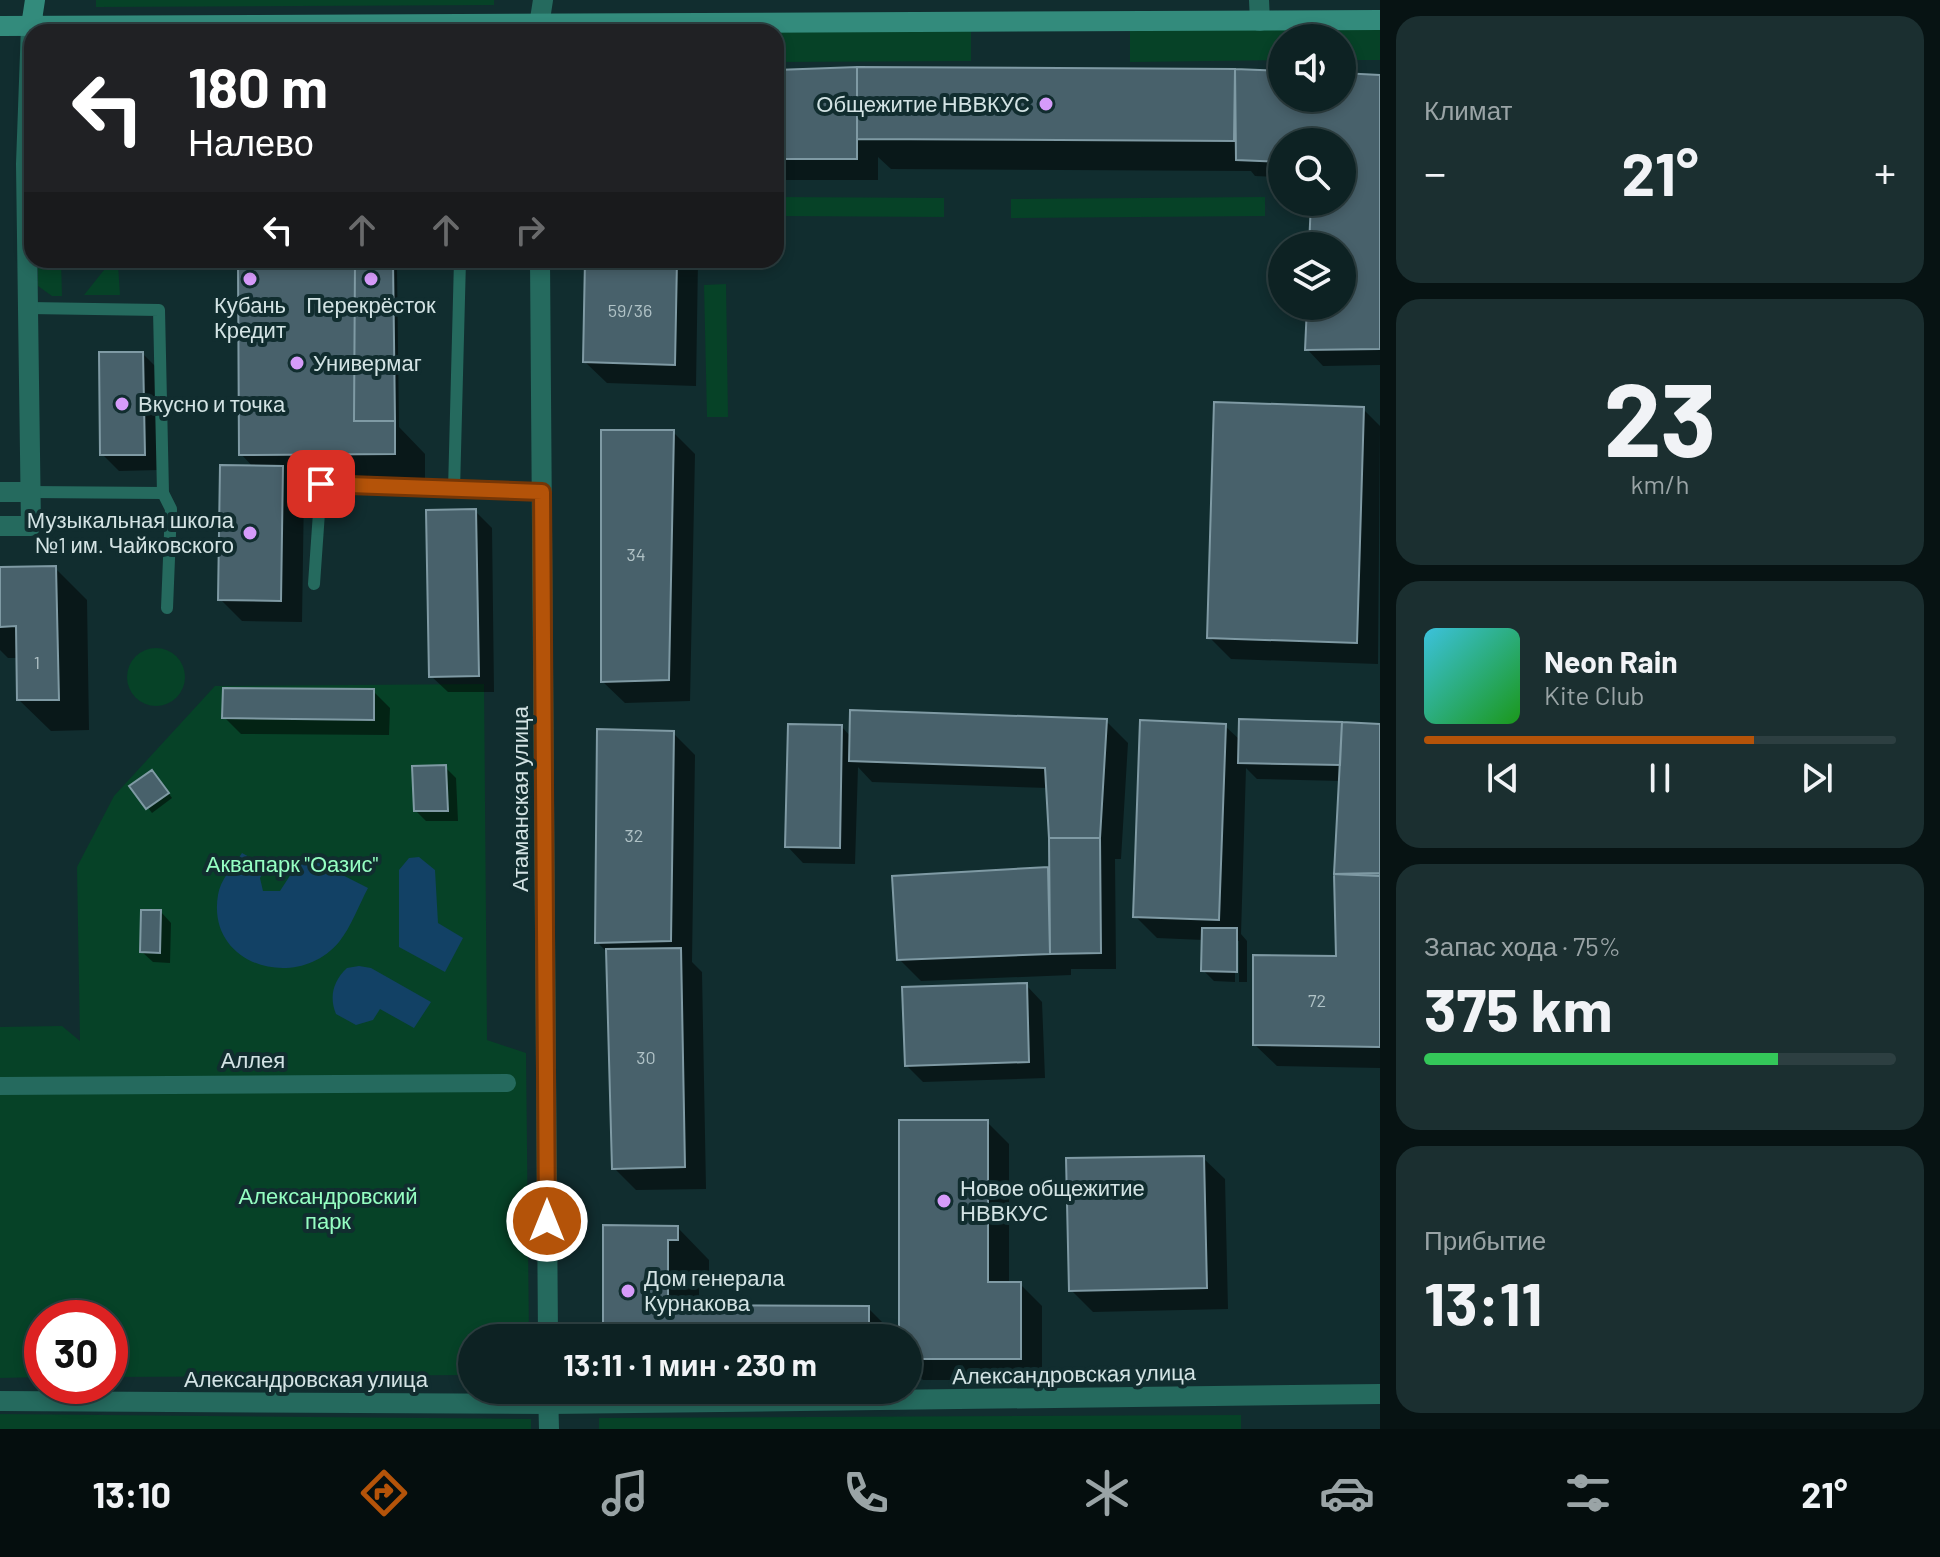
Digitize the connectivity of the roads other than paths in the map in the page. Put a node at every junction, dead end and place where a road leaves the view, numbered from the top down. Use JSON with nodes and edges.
{"nodes":[{"id":1,"x":35,"y":0,"type":"edge"},
{"id":2,"x":543,"y":0,"type":"edge"},
{"id":3,"x":1260,"y":10,"type":"edge"},
{"id":4,"x":1380,"y":20,"type":"edge"},
{"id":5,"x":31,"y":24,"type":"edge"},
{"id":6,"x":539,"y":24,"type":"edge"},
{"id":7,"x":698,"y":24,"type":"edge"},
{"id":8,"x":0,"y":26,"type":"edge"},
{"id":9,"x":24,"y":26,"type":"edge"},
{"id":10,"x":28,"y":268,"type":"edge"},
{"id":11,"x":460,"y":268,"type":"edge"},
{"id":12,"x":540,"y":268,"type":"edge"},
{"id":13,"x":29,"y":308,"type":"junction"},
{"id":14,"x":454,"y":490,"type":"junction"},
{"id":15,"x":0,"y":492,"type":"edge"},
{"id":16,"x":30,"y":492,"type":"junction"},
{"id":17,"x":542,"y":492,"type":"junction"},
{"id":18,"x":163,"y":493,"type":"junction"},
{"id":19,"x":0,"y":526,"type":"edge"},
{"id":20,"x":314,"y":584,"type":"dead end"},
{"id":21,"x":167,"y":608,"type":"dead end"},
{"id":22,"x":507,"y":1083,"type":"dead end"},
{"id":23,"x":0,"y":1086,"type":"edge"},
{"id":24,"x":548,"y":1324,"type":"edge"},
{"id":25,"x":1380,"y":1394,"type":"edge"},
{"id":26,"x":922,"y":1396,"type":"edge"},
{"id":27,"x":458,"y":1398,"type":"edge"},
{"id":28,"x":0,"y":1401,"type":"edge"},
{"id":29,"x":548,"y":1404,"type":"edge"},
{"id":30,"x":549,"y":1429,"type":"edge"}],
"edges":[{"from":1,"to":5,"type":"main road"},
{"from":2,"to":6,"type":"street"},
{"from":3,"to":4,"type":"main road"},
{"from":3,"to":7,"type":"main road"},
{"from":8,"to":9,"type":"main road"},
{"from":10,"to":13,"type":"street"},
{"from":11,"to":14,"type":"lane"},
{"from":12,"to":17,"type":"street","name":"Атаманская улица"},
{"from":13,"to":16,"type":"street"},
{"from":13,"to":18,"type":"lane"},
{"from":14,"to":17,"type":"lane"},
{"from":14,"to":20,"type":"lane"},
{"from":15,"to":16,"type":"street"},
{"from":16,"to":18,"type":"lane"},
{"from":16,"to":19,"type":"street"},
{"from":17,"to":24,"type":"street","name":"Атаманская улица"},
{"from":18,"to":21,"type":"lane"},
{"from":22,"to":23,"type":"street","name":"Аллея"},
{"from":25,"to":26,"type":"street","name":"Александровская улица"},
{"from":27,"to":28,"type":"street","name":"Александровская улица"},
{"from":29,"to":30,"type":"street"}]}
